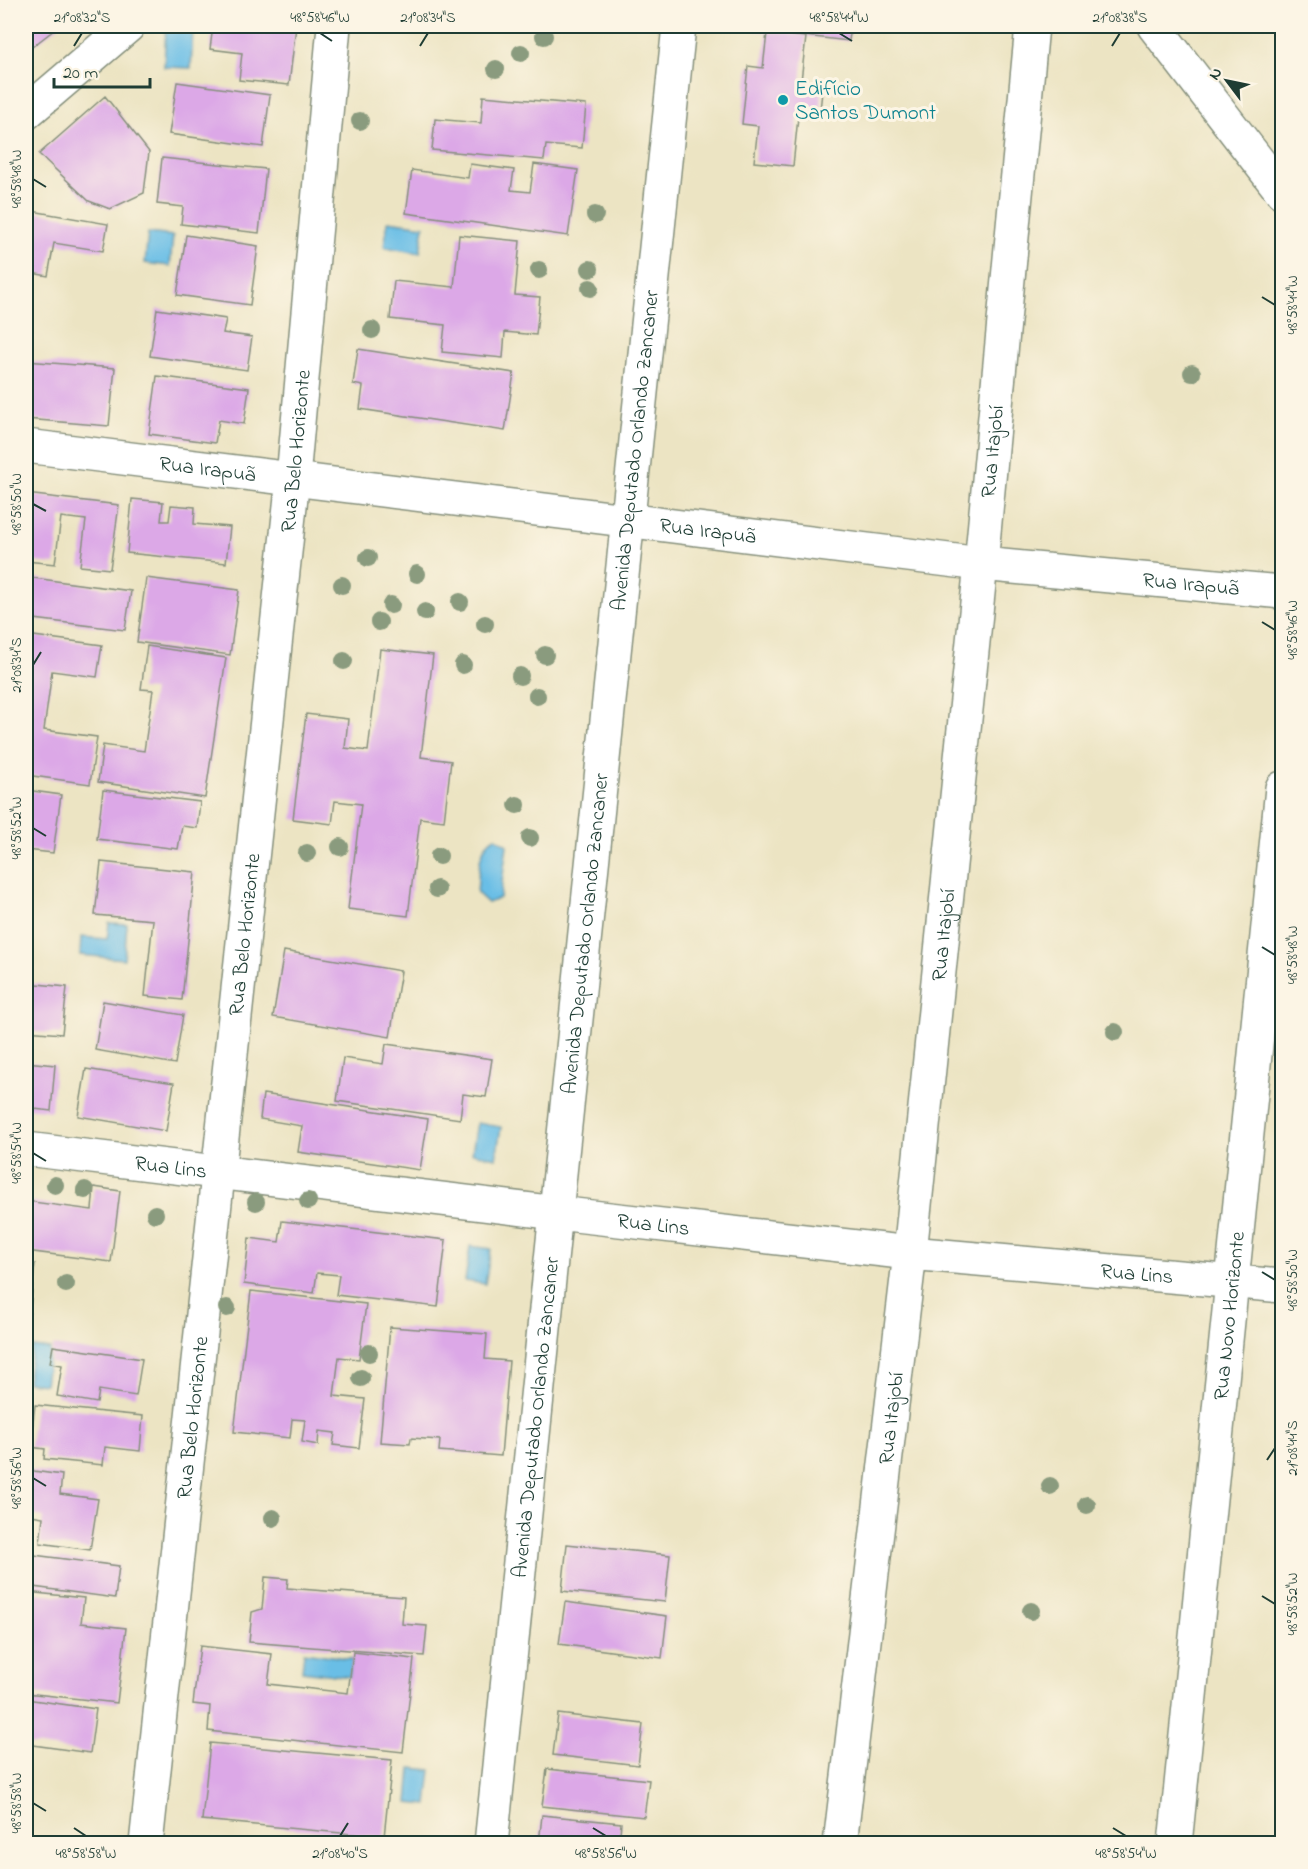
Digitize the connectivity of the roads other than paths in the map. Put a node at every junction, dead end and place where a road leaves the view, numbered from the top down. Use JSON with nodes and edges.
{"nodes":[{"id":1,"x":128,"y":26,"type":"edge"},
{"id":2,"x":333,"y":26,"type":"edge"},
{"id":3,"x":679,"y":26,"type":"edge"},
{"id":4,"x":1032,"y":26,"type":"edge"},
{"id":5,"x":1154,"y":26,"type":"edge"},
{"id":6,"x":26,"y":112,"type":"edge"},
{"id":7,"x":1282,"y":192,"type":"edge"},
{"id":8,"x":26,"y":446,"type":"edge"},
{"id":9,"x":293,"y":478,"type":"junction"},
{"id":10,"x":626,"y":520,"type":"junction"},
{"id":11,"x":981,"y":564,"type":"junction"},
{"id":12,"x":1282,"y":592,"type":"edge"},
{"id":13,"x":1282,"y":788,"type":"edge"},
{"id":14,"x":26,"y":1149,"type":"edge"},
{"id":15,"x":219,"y":1172,"type":"junction"},
{"id":16,"x":557,"y":1213,"type":"junction"},
{"id":17,"x":910,"y":1253,"type":"junction"},
{"id":18,"x":1234,"y":1281,"type":"junction"},
{"id":19,"x":1282,"y":1286,"type":"edge"},
{"id":20,"x":146,"y":1844,"type":"edge"},
{"id":21,"x":491,"y":1844,"type":"edge"},
{"id":22,"x":840,"y":1844,"type":"edge"},
{"id":23,"x":1175,"y":1844,"type":"edge"}],
"edges":[{"from":1,"to":6,"type":"street"},
{"from":2,"to":9,"type":"street","name":"Rua Belo Horizonte"},
{"from":3,"to":10,"type":"street","name":"Avenida Deputado Orlando Zancaner"},
{"from":4,"to":11,"type":"street","name":"Rua Itajobí"},
{"from":5,"to":7,"type":"street"},
{"from":8,"to":9,"type":"street","name":"Rua Irapuã"},
{"from":9,"to":10,"type":"street","name":"Rua Irapuã"},
{"from":9,"to":15,"type":"street","name":"Rua Belo Horizonte"},
{"from":10,"to":11,"type":"street","name":"Rua Irapuã"},
{"from":10,"to":16,"type":"street","name":"Avenida Deputado Orlando Zancaner"},
{"from":11,"to":12,"type":"street","name":"Rua Irapuã"},
{"from":11,"to":17,"type":"street","name":"Rua Itajobí"},
{"from":13,"to":18,"type":"street","name":"Rua Novo Horizonte"},
{"from":14,"to":15,"type":"street","name":"Rua Lins"},
{"from":15,"to":16,"type":"street","name":"Rua Lins"},
{"from":15,"to":20,"type":"street","name":"Rua Belo Horizonte"},
{"from":16,"to":17,"type":"street","name":"Rua Lins"},
{"from":16,"to":21,"type":"street","name":"Avenida Deputado Orlando Zancaner"},
{"from":17,"to":18,"type":"street","name":"Rua Lins"},
{"from":17,"to":22,"type":"street","name":"Rua Itajobí"},
{"from":18,"to":19,"type":"street","name":"Rua Lins"},
{"from":18,"to":23,"type":"street","name":"Rua Novo Horizonte"}]}
